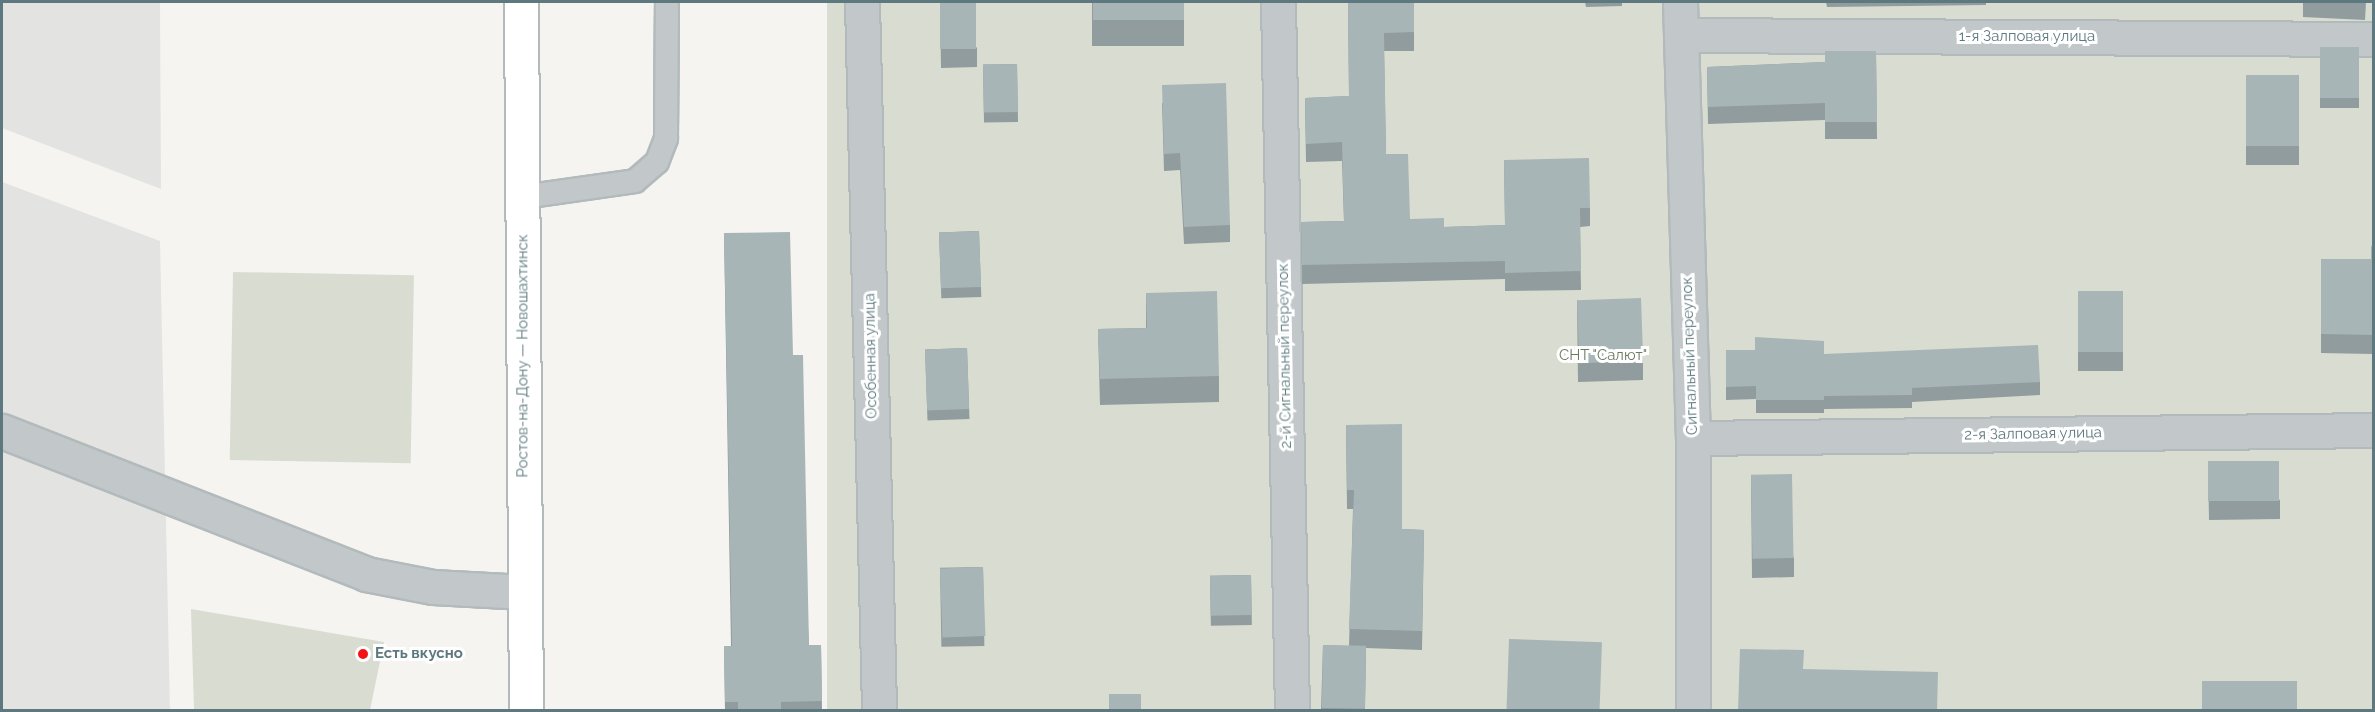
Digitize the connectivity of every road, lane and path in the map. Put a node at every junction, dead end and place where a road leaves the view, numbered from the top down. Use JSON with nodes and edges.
{"nodes":[{"id":1,"x":521,"y":2,"type":"edge"},
{"id":2,"x":667,"y":2,"type":"edge"},
{"id":3,"x":862,"y":2,"type":"edge"},
{"id":4,"x":1278,"y":2,"type":"edge"},
{"id":5,"x":1680,"y":2,"type":"edge"},
{"id":6,"x":1681,"y":35,"type":"junction"},
{"id":7,"x":2373,"y":39,"type":"edge"},
{"id":8,"x":523,"y":197,"type":"junction"},
{"id":9,"x":2373,"y":430,"type":"edge"},
{"id":10,"x":2,"y":431,"type":"edge"},
{"id":11,"x":1693,"y":438,"type":"junction"},
{"id":12,"x":525,"y":592,"type":"junction"},
{"id":13,"x":526,"y":711,"type":"edge"},
{"id":14,"x":879,"y":711,"type":"edge"},
{"id":15,"x":1292,"y":711,"type":"edge"},
{"id":16,"x":1693,"y":711,"type":"edge"}],
"edges":[{"from":1,"to":8,"type":"main road","name":"Ростов-на-Дону — Новошахтинск"},
{"from":2,"to":8,"type":"lane"},
{"from":3,"to":14,"type":"street","name":"Особенная улица"},
{"from":4,"to":15,"type":"street","name":"2-й Сигнальный переулок"},
{"from":5,"to":6,"type":"street","name":"Сигнальный переулок"},
{"from":6,"to":7,"type":"street","name":"1-я Залповая улица"},
{"from":6,"to":11,"type":"street","name":"Сигнальный переулок"},
{"from":8,"to":12,"type":"main road","name":"Ростов-на-Дону — Новошахтинск"},
{"from":9,"to":11,"type":"street","name":"2-я Залповая улица"},
{"from":10,"to":12,"type":"street"},
{"from":11,"to":16,"type":"street","name":"Сигнальный переулок"},
{"from":12,"to":13,"type":"main road","name":"Ростов-на-Дону — Новошахтинск"}]}
